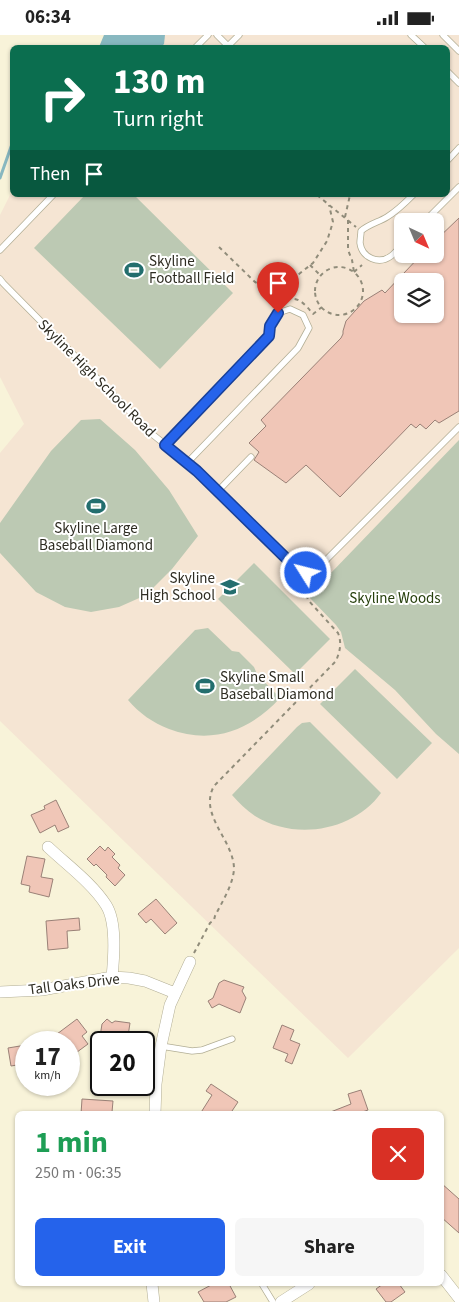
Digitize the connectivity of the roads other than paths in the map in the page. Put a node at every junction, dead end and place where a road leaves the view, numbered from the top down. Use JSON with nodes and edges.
{"nodes":[{"id":1,"x":208,"y":35,"type":"edge"},
{"id":2,"x":217,"y":35,"type":"edge"},
{"id":3,"x":239,"y":35,"type":"edge"},
{"id":4,"x":411,"y":35,"type":"edge"},
{"id":5,"x":443,"y":35,"type":"edge"},
{"id":6,"x":198,"y":45,"type":"edge"},
{"id":7,"x":422,"y":45,"type":"edge"},
{"id":8,"x":459,"y":51,"type":"edge"},
{"id":9,"x":450,"y":74,"type":"edge"},
{"id":10,"x":459,"y":83,"type":"edge"},
{"id":11,"x":459,"y":148,"type":"edge"},
{"id":12,"x":450,"y":158,"type":"edge"},
{"id":13,"x":459,"y":187,"type":"edge"},
{"id":14,"x":450,"y":196,"type":"edge"},
{"id":15,"x":50,"y":197,"type":"edge"},
{"id":16,"x":411,"y":197,"type":"edge"},
{"id":17,"x":449,"y":197,"type":"edge"},
{"id":18,"x":433,"y":213,"type":"edge"},
{"id":19,"x":0,"y":250,"type":"edge"},
{"id":20,"x":394,"y":253,"type":"edge"},
{"id":21,"x":0,"y":279,"type":"edge"},
{"id":22,"x":459,"y":427,"type":"edge"},
{"id":23,"x":165,"y":445,"type":"junction"},
{"id":24,"x":251,"y":457,"type":"dead end"},
{"id":25,"x":188,"y":463,"type":"junction"},
{"id":26,"x":218,"y":491,"type":"junction"},
{"id":27,"x":48,"y":847,"type":"dead end"},
{"id":28,"x":190,"y":962,"type":"dead end"},
{"id":29,"x":112,"y":977,"type":"junction"},
{"id":30,"x":0,"y":992,"type":"edge"},
{"id":31,"x":175,"y":993,"type":"junction"},
{"id":32,"x":232,"y":1039,"type":"dead end"},
{"id":33,"x":161,"y":1046,"type":"junction"},
{"id":34,"x":155,"y":1111,"type":"edge"},
{"id":35,"x":444,"y":1279,"type":"edge"},
{"id":36,"x":152,"y":1286,"type":"edge"},
{"id":37,"x":263,"y":1286,"type":"edge"},
{"id":38,"x":306,"y":1286,"type":"edge"},
{"id":39,"x":459,"y":1298,"type":"edge"},
{"id":40,"x":154,"y":1302,"type":"edge"},
{"id":41,"x":273,"y":1302,"type":"edge"},
{"id":42,"x":281,"y":1302,"type":"edge"}],
"edges":[{"from":1,"to":6,"type":"lane"},
{"from":2,"to":3,"type":"lane"},
{"from":4,"to":7,"type":"lane"},
{"from":5,"to":8,"type":"lane"},
{"from":9,"to":10,"type":"lane"},
{"from":11,"to":12,"type":"lane"},
{"from":13,"to":14,"type":"lane"},
{"from":15,"to":19,"type":"lane"},
{"from":16,"to":20,"type":"lane"},
{"from":17,"to":18,"type":"lane"},
{"from":21,"to":23,"type":"lane","name":"Skyline High School Road"},
{"from":22,"to":26,"type":"lane","name":"Skyline High School Road"},
{"from":23,"to":25,"type":"lane","name":"Skyline High School Road"},
{"from":23,"to":25,"type":"lane"},
{"from":24,"to":26,"type":"lane"},
{"from":25,"to":26,"type":"lane","name":"Skyline High School Road"},
{"from":27,"to":29,"type":"street"},
{"from":28,"to":31,"type":"street"},
{"from":29,"to":30,"type":"street","name":"Tall Oaks Drive"},
{"from":29,"to":31,"type":"street","name":"Tall Oaks Drive"},
{"from":31,"to":33,"type":"street"},
{"from":32,"to":33,"type":"lane"},
{"from":33,"to":34,"type":"street"},
{"from":35,"to":39,"type":"street"},
{"from":36,"to":40,"type":"street"},
{"from":37,"to":41,"type":"lane"},
{"from":38,"to":42,"type":"street"}]}
